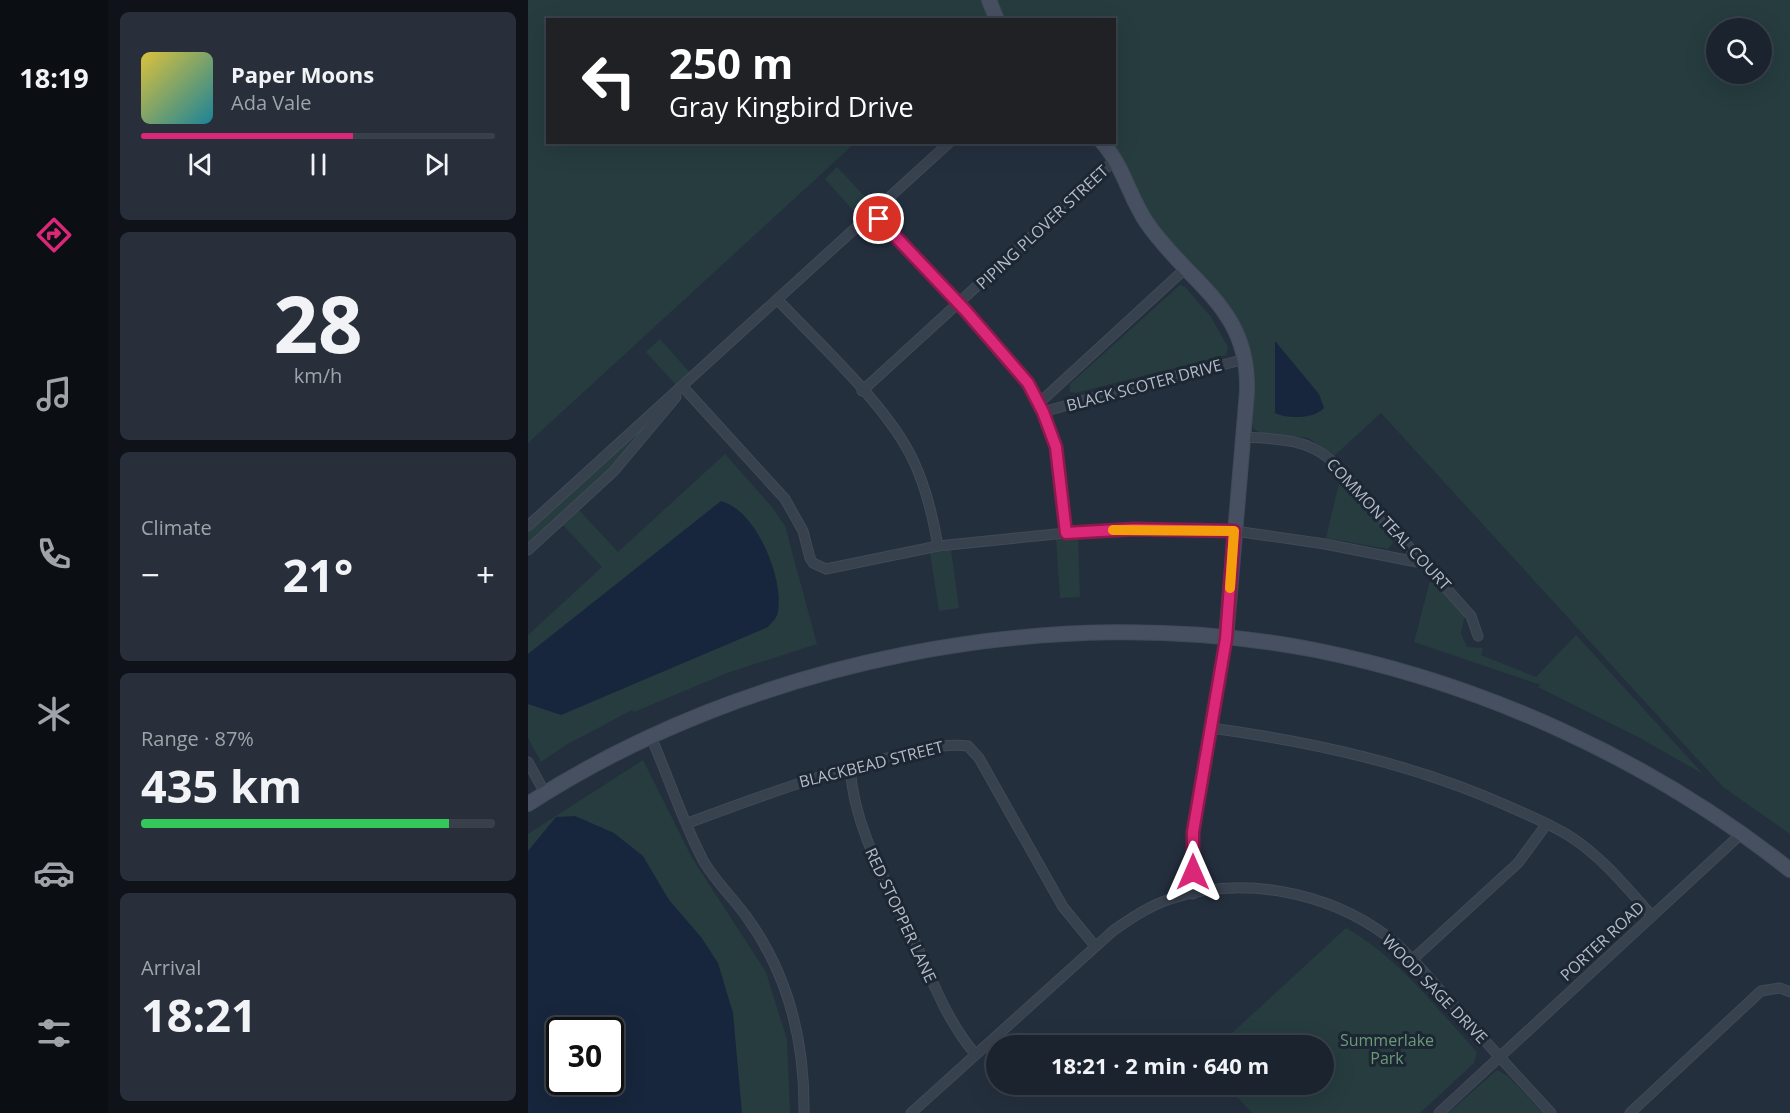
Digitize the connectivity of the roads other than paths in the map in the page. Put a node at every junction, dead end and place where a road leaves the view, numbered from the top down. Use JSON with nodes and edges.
{"nodes":[{"id":1,"x":989,"y":0,"type":"edge"},
{"id":2,"x":996,"y":18,"type":"edge"},
{"id":3,"x":948,"y":144,"type":"edge"},
{"id":4,"x":1104,"y":144,"type":"edge"},
{"id":5,"x":1116,"y":159,"type":"junction"},
{"id":6,"x":874,"y":213,"type":"junction"},
{"id":7,"x":1186,"y":268,"type":"junction"},
{"id":8,"x":778,"y":300,"type":"junction"},
{"id":9,"x":959,"y":304,"type":"junction"},
{"id":10,"x":1246,"y":359,"type":"junction"},
{"id":11,"x":683,"y":387,"type":"junction"},
{"id":12,"x":862,"y":391,"type":"junction"},
{"id":13,"x":1041,"y":408,"type":"junction"},
{"id":14,"x":1243,"y":437,"type":"junction"},
{"id":15,"x":528,"y":526,"type":"edge"},
{"id":16,"x":1234,"y":531,"type":"junction"},
{"id":17,"x":1066,"y":533,"type":"junction"},
{"id":18,"x":938,"y":546,"type":"junction"},
{"id":19,"x":528,"y":550,"type":"edge"},
{"id":20,"x":1427,"y":564,"type":"junction"},
{"id":21,"x":1478,"y":636,"type":"dead end"},
{"id":22,"x":1226,"y":639,"type":"junction"},
{"id":23,"x":1211,"y":728,"type":"junction"},
{"id":24,"x":651,"y":737,"type":"junction"},
{"id":25,"x":528,"y":762,"type":"edge"},
{"id":26,"x":850,"y":767,"type":"junction"},
{"id":27,"x":545,"y":793,"type":"junction"},
{"id":28,"x":528,"y":804,"type":"edge"},
{"id":29,"x":688,"y":823,"type":"junction"},
{"id":30,"x":1546,"y":825,"type":"junction"},
{"id":31,"x":1742,"y":833,"type":"junction"},
{"id":32,"x":1790,"y":870,"type":"edge"},
{"id":33,"x":1193,"y":894,"type":"junction"},
{"id":34,"x":1652,"y":916,"type":"junction"},
{"id":35,"x":1095,"y":946,"type":"junction"},
{"id":36,"x":1412,"y":960,"type":"junction"},
{"id":37,"x":1790,"y":992,"type":"edge"},
{"id":38,"x":975,"y":1054,"type":"junction"},
{"id":39,"x":1500,"y":1058,"type":"junction"},
{"id":40,"x":804,"y":1113,"type":"edge"},
{"id":41,"x":911,"y":1113,"type":"edge"},
{"id":42,"x":1439,"y":1113,"type":"edge"},
{"id":43,"x":1551,"y":1113,"type":"edge"},
{"id":44,"x":1630,"y":1113,"type":"edge"}],
"edges":[{"from":1,"to":2,"type":"main road"},
{"from":3,"to":6,"type":"street"},
{"from":4,"to":5,"type":"main road"},
{"from":5,"to":7,"type":"main road"},
{"from":5,"to":9,"type":"street","name":"PIPING PLOVER STREET"},
{"from":6,"to":8,"type":"street"},
{"from":6,"to":9,"type":"street"},
{"from":7,"to":10,"type":"main road"},
{"from":7,"to":13,"type":"street"},
{"from":8,"to":11,"type":"street"},
{"from":8,"to":12,"type":"street"},
{"from":9,"to":12,"type":"street","name":"PIPING PLOVER STREET"},
{"from":9,"to":13,"type":"street"},
{"from":10,"to":13,"type":"street","name":"BLACK SCOTER DRIVE"},
{"from":10,"to":14,"type":"main road"},
{"from":11,"to":15,"type":"street"},
{"from":11,"to":18,"type":"street"},
{"from":11,"to":19,"type":"street"},
{"from":12,"to":18,"type":"street"},
{"from":13,"to":17,"type":"street"},
{"from":14,"to":16,"type":"main road"},
{"from":14,"to":20,"type":"street","name":"COMMON TEAL COURT"},
{"from":16,"to":17,"type":"street"},
{"from":16,"to":20,"type":"street"},
{"from":16,"to":22,"type":"main road"},
{"from":17,"to":18,"type":"street"},
{"from":20,"to":21,"type":"street","name":"COMMON TEAL COURT"},
{"from":22,"to":23,"type":"street"},
{"from":22,"to":24,"type":"main road"},
{"from":22,"to":31,"type":"main road"},
{"from":23,"to":30,"type":"street"},
{"from":23,"to":33,"type":"street"},
{"from":24,"to":27,"type":"main road"},
{"from":24,"to":29,"type":"street"},
{"from":25,"to":27,"type":"street"},
{"from":26,"to":29,"type":"street","name":"BLACKBEAD STREET"},
{"from":26,"to":35,"type":"street","name":"BLACKBEAD STREET"},
{"from":26,"to":38,"type":"street","name":"RED STOPPER LANE"},
{"from":27,"to":28,"type":"main road"},
{"from":29,"to":40,"type":"street"},
{"from":30,"to":34,"type":"street"},
{"from":30,"to":36,"type":"street"},
{"from":31,"to":32,"type":"main road"},
{"from":31,"to":34,"type":"street","name":"PORTER ROAD"},
{"from":33,"to":35,"type":"street","name":"WOOD SAGE DRIVE"},
{"from":33,"to":36,"type":"street","name":"WOOD SAGE DRIVE"},
{"from":34,"to":39,"type":"street","name":"PORTER ROAD"},
{"from":35,"to":38,"type":"street","name":"WOOD SAGE DRIVE"},
{"from":36,"to":39,"type":"street","name":"WOOD SAGE DRIVE"},
{"from":37,"to":44,"type":"street"},
{"from":38,"to":41,"type":"street","name":"WOOD SAGE DRIVE"},
{"from":39,"to":42,"type":"street","name":"PORTER ROAD"},
{"from":39,"to":43,"type":"street","name":"WOOD SAGE DRIVE"}]}
